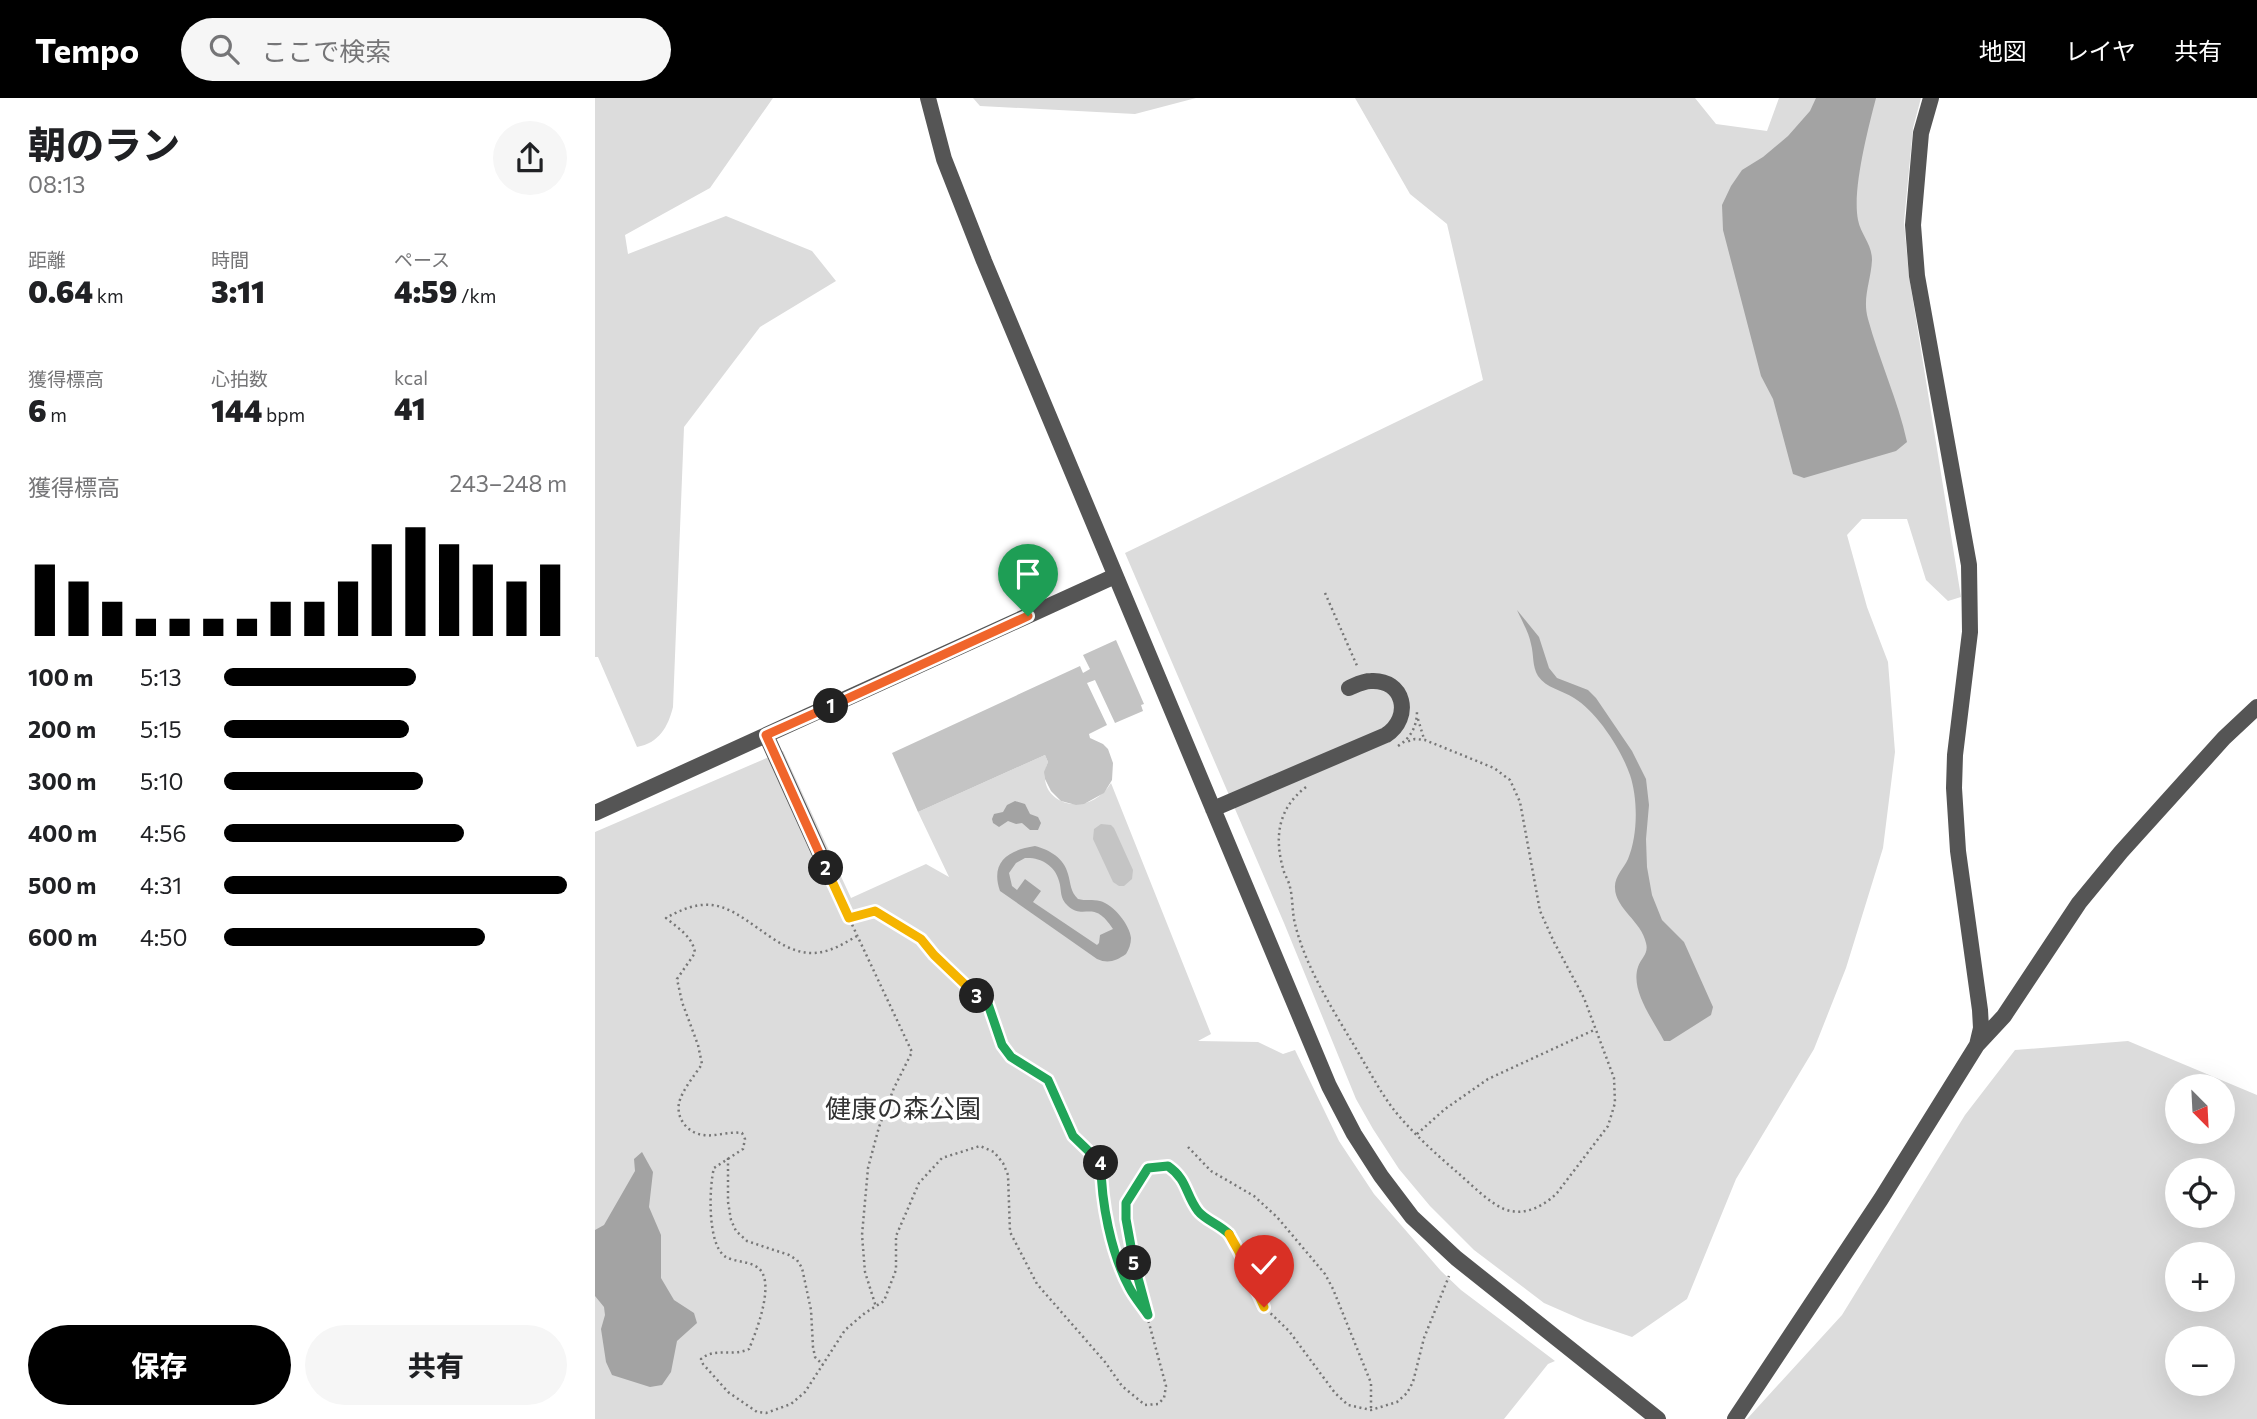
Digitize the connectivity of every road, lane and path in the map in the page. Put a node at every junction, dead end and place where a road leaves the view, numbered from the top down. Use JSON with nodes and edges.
{"nodes":[{"id":1,"x":928,"y":98,"type":"edge"},
{"id":2,"x":1931,"y":98,"type":"edge"},
{"id":3,"x":1115,"y":576,"type":"junction"},
{"id":4,"x":1325,"y":593,"type":"dead end"},
{"id":5,"x":1365,"y":666,"type":"dead end"},
{"id":6,"x":1349,"y":688,"type":"dead end"},
{"id":7,"x":1416,"y":702,"type":"dead end"},
{"id":8,"x":2257,"y":707,"type":"edge"},
{"id":9,"x":1418,"y":715,"type":"junction"},
{"id":10,"x":766,"y":735,"type":"junction"},
{"id":11,"x":1425,"y":740,"type":"junction"},
{"id":12,"x":1405,"y":742,"type":"junction"},
{"id":13,"x":1399,"y":746,"type":"dead end"},
{"id":14,"x":1312,"y":783,"type":"dead end"},
{"id":15,"x":1213,"y":809,"type":"junction"},
{"id":16,"x":595,"y":813,"type":"edge"},
{"id":17,"x":819,"y":852,"type":"joint"},
{"id":18,"x":849,"y":918,"type":"junction"},
{"id":19,"x":857,"y":936,"type":"junction"},
{"id":20,"x":1594,"y":1030,"type":"junction"},
{"id":21,"x":1977,"y":1045,"type":"junction"},
{"id":22,"x":1417,"y":1134,"type":"junction"},
{"id":23,"x":1188,"y":1147,"type":"dead end"},
{"id":24,"x":728,"y":1158,"type":"junction"},
{"id":25,"x":1449,"y":1276,"type":"dead end"},
{"id":26,"x":876,"y":1307,"type":"junction"},
{"id":27,"x":1148,"y":1315,"type":"junction"},
{"id":28,"x":823,"y":1365,"type":"junction"},
{"id":29,"x":1371,"y":1410,"type":"junction"},
{"id":30,"x":1657,"y":1419,"type":"edge"},
{"id":31,"x":1735,"y":1419,"type":"edge"}],
"edges":[{"from":1,"to":3,"type":"street"},
{"from":2,"to":21,"type":"street"},
{"from":3,"to":10,"type":"street"},
{"from":3,"to":15,"type":"street"},
{"from":4,"to":5,"type":"path"},
{"from":6,"to":15,"type":"street"},
{"from":7,"to":9,"type":"path"},
{"from":8,"to":21,"type":"street"},
{"from":9,"to":11,"type":"path"},
{"from":9,"to":12,"type":"path"},
{"from":10,"to":16,"type":"street"},
{"from":10,"to":17,"type":"street"},
{"from":11,"to":12,"type":"path"},
{"from":11,"to":20,"type":"path"},
{"from":12,"to":13,"type":"path"},
{"from":14,"to":22,"type":"path"},
{"from":15,"to":30,"type":"street"},
{"from":17,"to":18,"type":"path"},
{"from":18,"to":19,"type":"path"},
{"from":18,"to":27,"type":"path"},
{"from":19,"to":24,"type":"path"},
{"from":19,"to":26,"type":"path"},
{"from":20,"to":22,"type":"path"},
{"from":20,"to":22,"type":"path"},
{"from":21,"to":31,"type":"street"},
{"from":23,"to":29,"type":"path"},
{"from":24,"to":28,"type":"path"},
{"from":24,"to":28,"type":"path"},
{"from":25,"to":29,"type":"path"},
{"from":26,"to":27,"type":"path"},
{"from":26,"to":28,"type":"path"},
{"from":27,"to":29,"type":"path"}]}
